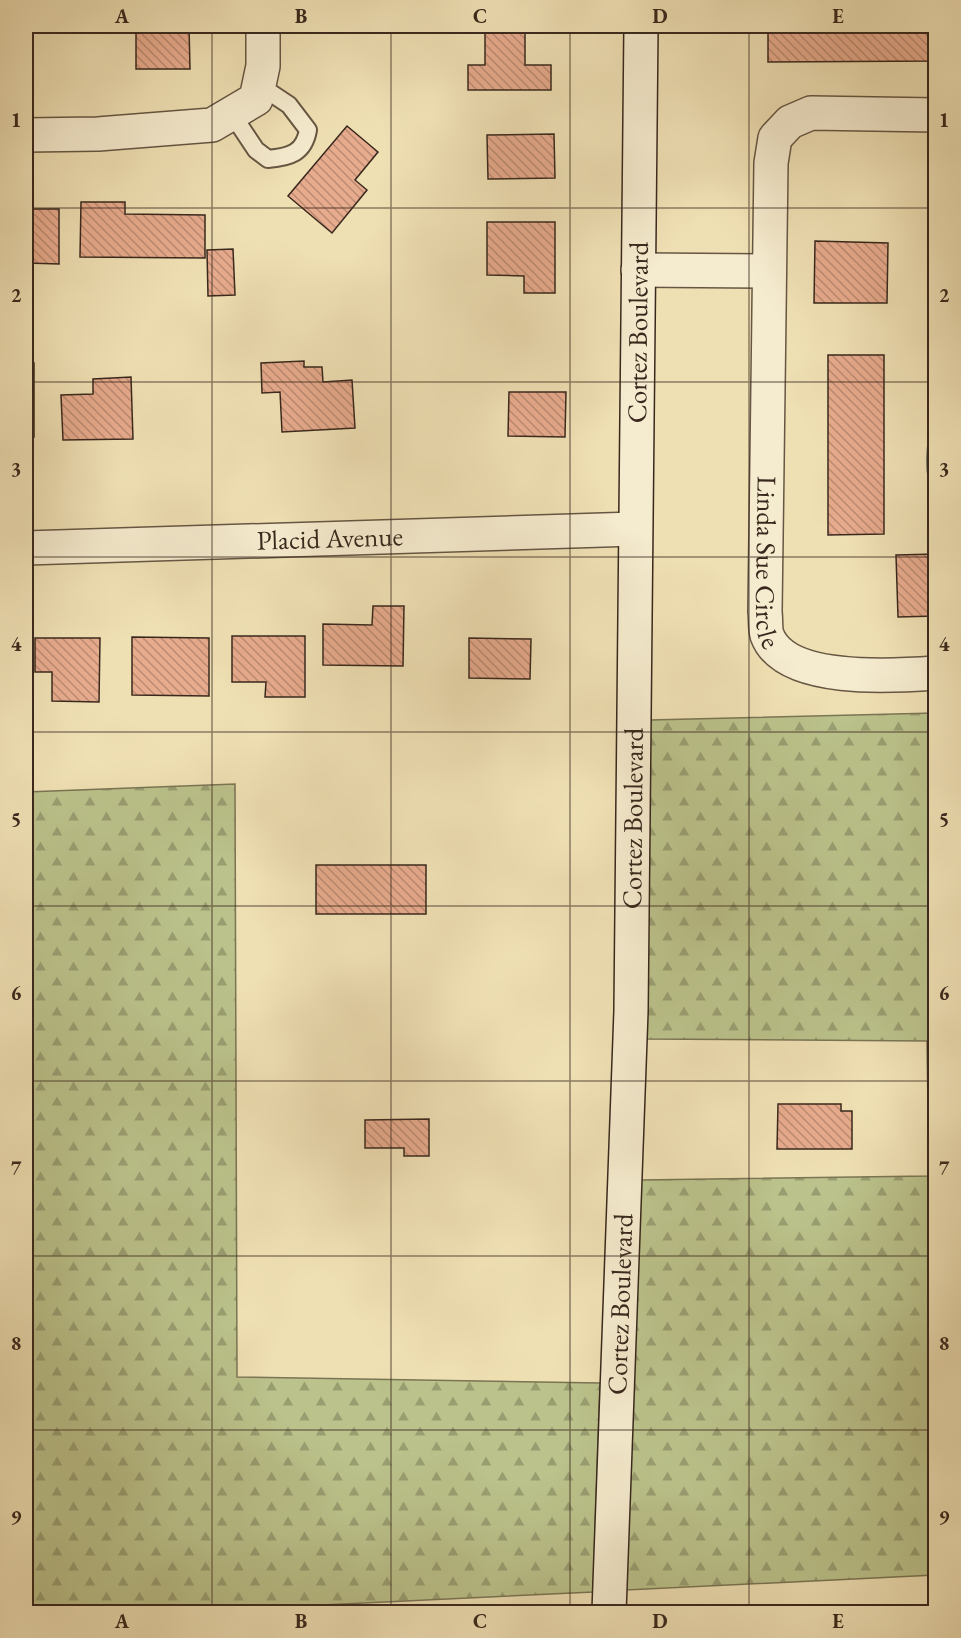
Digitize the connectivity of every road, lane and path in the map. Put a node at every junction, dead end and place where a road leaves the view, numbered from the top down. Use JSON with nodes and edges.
{"nodes":[{"id":1,"x":264,"y":26,"type":"edge"},
{"id":2,"x":640,"y":26,"type":"edge"},
{"id":3,"x":259,"y":85,"type":"junction"},
{"id":4,"x":232,"y":114,"type":"junction"},
{"id":5,"x":936,"y":115,"type":"edge"},
{"id":6,"x":26,"y":135,"type":"edge"},
{"id":7,"x":638,"y":270,"type":"junction"},
{"id":8,"x":769,"y":271,"type":"junction"},
{"id":9,"x":635,"y":530,"type":"junction"},
{"id":10,"x":26,"y":548,"type":"edge"},
{"id":11,"x":936,"y":673,"type":"edge"},
{"id":12,"x":609,"y":1612,"type":"edge"}],
"edges":[{"from":1,"to":3,"type":"street"},
{"from":2,"to":7,"type":"street","name":"Cortez Boulevard"},
{"from":3,"to":4,"type":"street"},
{"from":3,"to":4,"type":"lane"},
{"from":4,"to":6,"type":"street"},
{"from":5,"to":8,"type":"street","name":"Linda Sue Circle"},
{"from":7,"to":8,"type":"street"},
{"from":7,"to":9,"type":"street","name":"Cortez Boulevard"},
{"from":8,"to":11,"type":"street","name":"Linda Sue Circle"},
{"from":9,"to":10,"type":"street","name":"Placid Avenue"},
{"from":9,"to":12,"type":"street","name":"Cortez Boulevard"}]}
